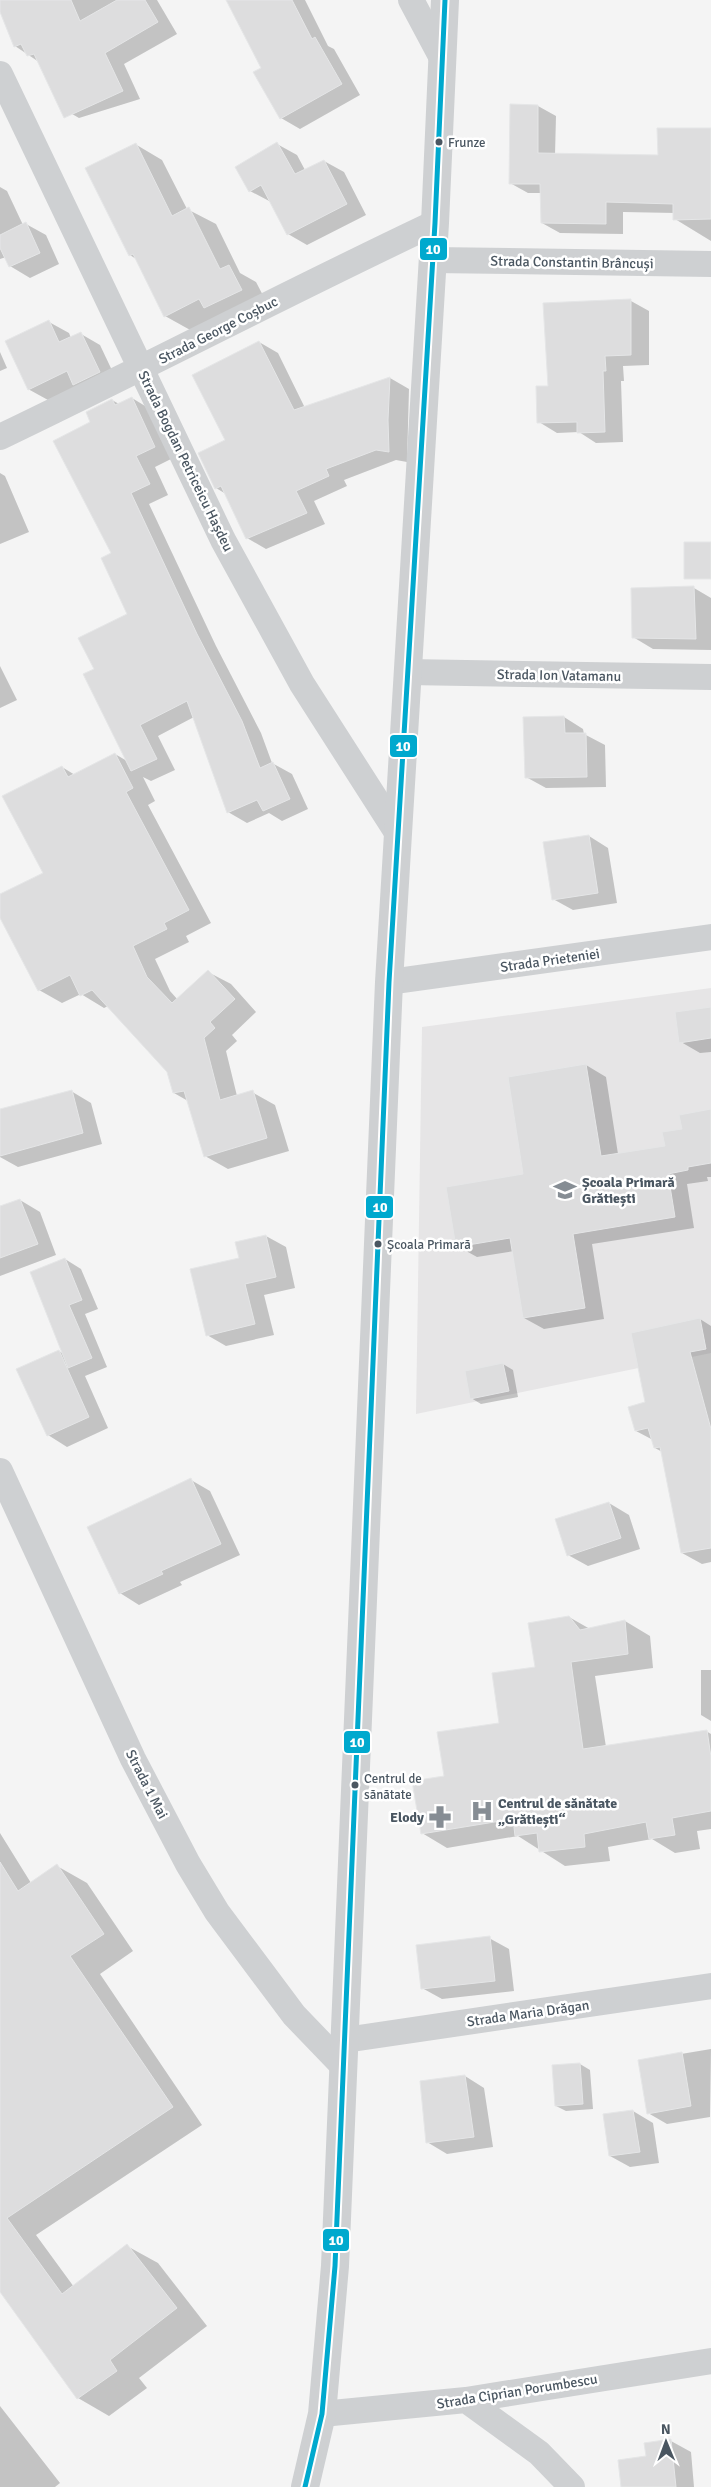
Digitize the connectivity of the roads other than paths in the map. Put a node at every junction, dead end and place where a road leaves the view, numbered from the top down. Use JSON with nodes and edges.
{"nodes":[{"id":1,"x":411,"y":0,"type":"edge"},
{"id":2,"x":445,"y":0,"type":"edge"},
{"id":3,"x":443,"y":60,"type":"junction"},
{"id":4,"x":0,"y":74,"type":"edge"},
{"id":5,"x":435,"y":223,"type":"junction"},
{"id":6,"x":432,"y":260,"type":"junction"},
{"id":7,"x":711,"y":264,"type":"edge"},
{"id":8,"x":141,"y":369,"type":"junction"},
{"id":9,"x":0,"y":436,"type":"edge"},
{"id":10,"x":407,"y":672,"type":"junction"},
{"id":11,"x":711,"y":677,"type":"edge"},
{"id":12,"x":398,"y":834,"type":"junction"},
{"id":13,"x":711,"y":937,"type":"edge"},
{"id":14,"x":389,"y":982,"type":"junction"},
{"id":15,"x":0,"y":1471,"type":"edge"},
{"id":16,"x":711,"y":1986,"type":"edge"},
{"id":17,"x":345,"y":2054,"type":"junction"},
{"id":18,"x":711,"y":2361,"type":"edge"},
{"id":19,"x":466,"y":2400,"type":"junction"},
{"id":20,"x":322,"y":2414,"type":"junction"},
{"id":21,"x":306,"y":2487,"type":"edge"},
{"id":22,"x":572,"y":2487,"type":"edge"}],
"edges":[{"from":1,"to":3,"type":"street"},
{"from":2,"to":3,"type":"street"},
{"from":3,"to":5,"type":"street"},
{"from":4,"to":8,"type":"street","name":"Strada Bogdan Petriceicu Hașdeu"},
{"from":5,"to":6,"type":"street"},
{"from":5,"to":8,"type":"street","name":"Strada George Coșbuc"},
{"from":6,"to":7,"type":"street","name":"Strada Constantin Brâncuși"},
{"from":6,"to":10,"type":"street"},
{"from":8,"to":9,"type":"street","name":"Strada George Coșbuc"},
{"from":8,"to":12,"type":"street","name":"Strada Bogdan Petriceicu Hașdeu"},
{"from":10,"to":11,"type":"street","name":"Strada Ion Vatamanu"},
{"from":10,"to":12,"type":"street"},
{"from":12,"to":14,"type":"street"},
{"from":13,"to":14,"type":"street","name":"Strada Prieteniei"},
{"from":14,"to":17,"type":"street"},
{"from":15,"to":17,"type":"street","name":"Strada 1 Mai"},
{"from":16,"to":17,"type":"street","name":"Strada Maria Drăgan"},
{"from":17,"to":20,"type":"street"},
{"from":18,"to":19,"type":"street","name":"Strada Ciprian Porumbescu"},
{"from":19,"to":20,"type":"street","name":"Strada Ciprian Porumbescu"},
{"from":19,"to":22,"type":"street"},
{"from":20,"to":21,"type":"street"}]}
